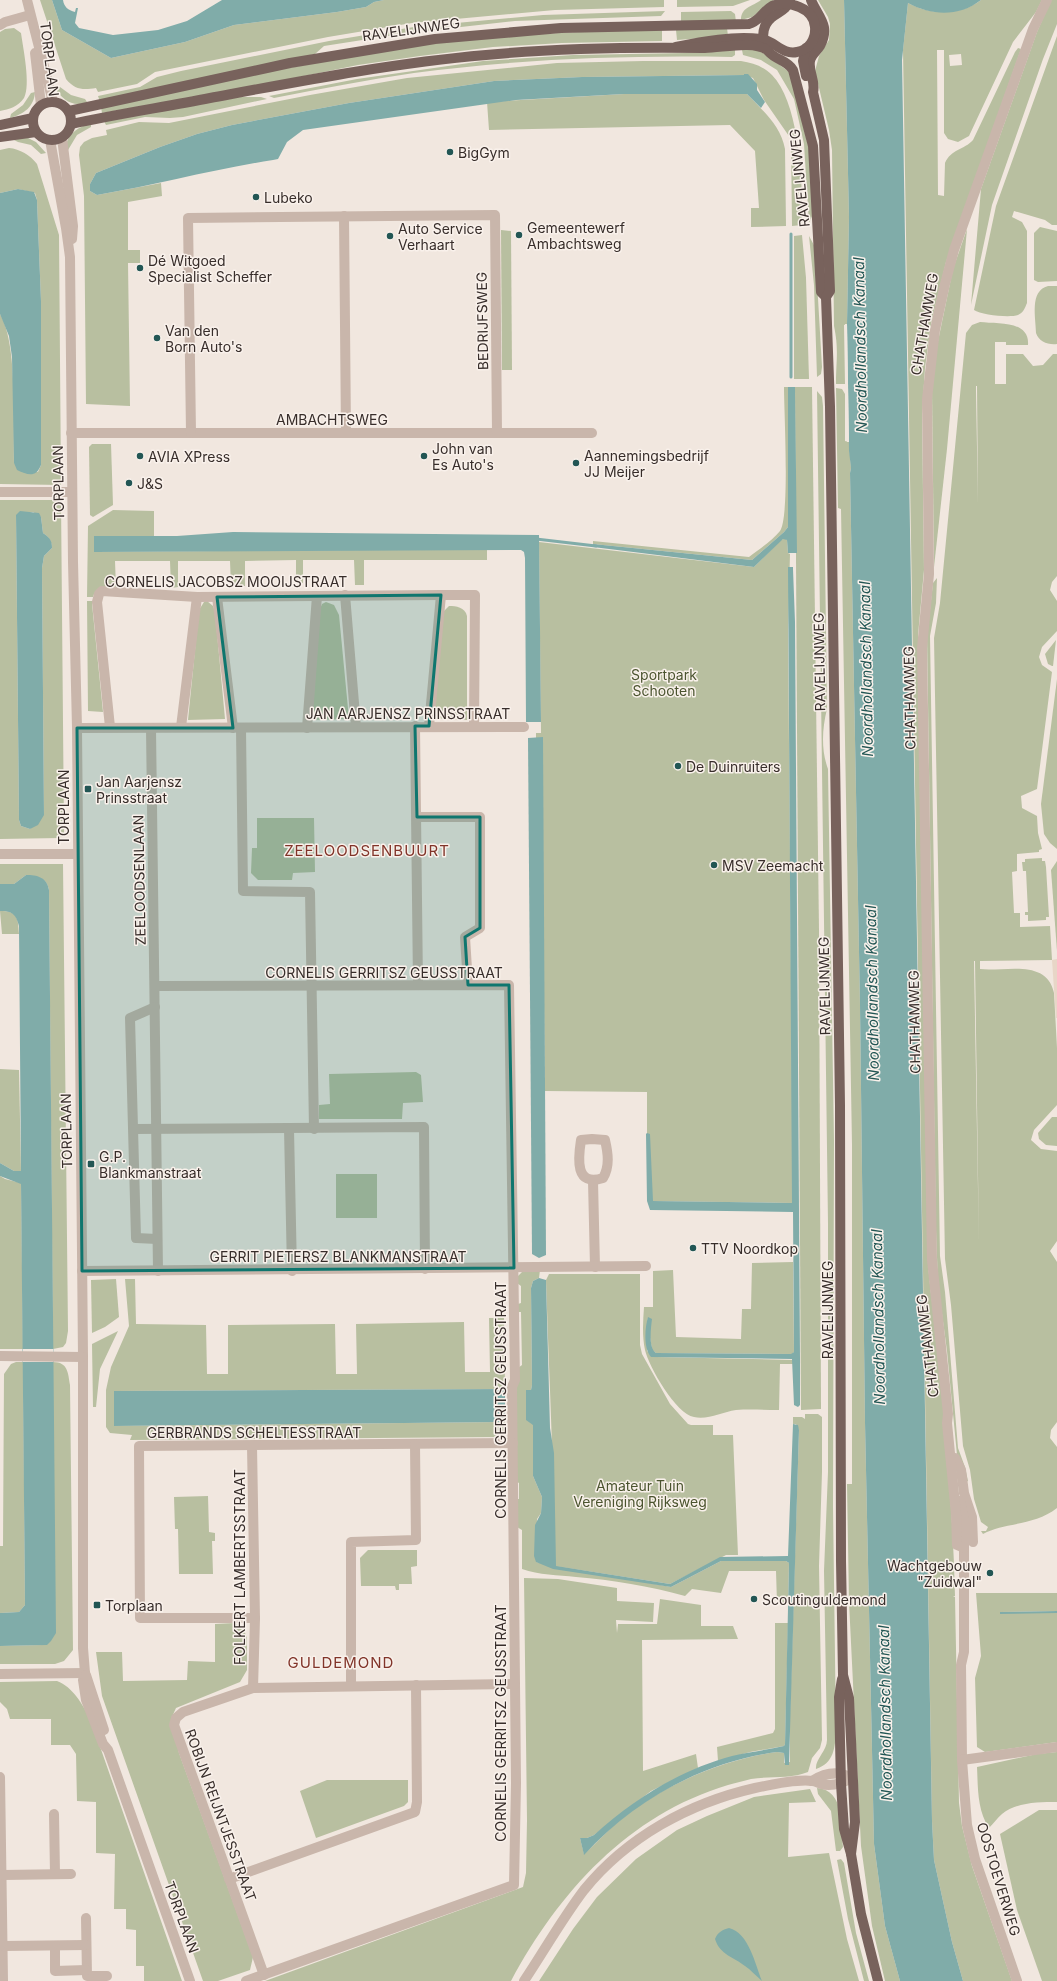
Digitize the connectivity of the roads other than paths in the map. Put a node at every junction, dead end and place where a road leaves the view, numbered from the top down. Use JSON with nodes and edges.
{"nodes":[{"id":1,"x":27,"y":0,"type":"edge"},
{"id":2,"x":802,"y":0,"type":"edge"},
{"id":3,"x":811,"y":0,"type":"edge"},
{"id":4,"x":1047,"y":0,"type":"edge"},
{"id":5,"x":785,"y":2,"type":"edge"},
{"id":6,"x":807,"y":12,"type":"junction"},
{"id":7,"x":30,"y":15,"type":"junction"},
{"id":8,"x":0,"y":25,"type":"edge"},
{"id":9,"x":763,"y":40,"type":"junction"},
{"id":10,"x":676,"y":47,"type":"junction"},
{"id":11,"x":806,"y":48,"type":"junction"},
{"id":12,"x":767,"y":50,"type":"junction"},
{"id":13,"x":813,"y":92,"type":"junction"},
{"id":14,"x":53,"y":102,"type":"junction"},
{"id":15,"x":41,"y":105,"type":"junction"},
{"id":16,"x":69,"y":111,"type":"junction"},
{"id":17,"x":33,"y":118,"type":"junction"},
{"id":18,"x":71,"y":124,"type":"junction"},
{"id":19,"x":0,"y":125,"type":"edge"},
{"id":20,"x":36,"y":132,"type":"junction"},
{"id":21,"x":0,"y":137,"type":"edge"},
{"id":22,"x":62,"y":138,"type":"junction"},
{"id":23,"x":50,"y":140,"type":"junction"},
{"id":24,"x":344,"y":216,"type":"junction"},
{"id":25,"x":70,"y":257,"type":"junction"},
{"id":26,"x":826,"y":297,"type":"junction"},
{"id":27,"x":71,"y":433,"type":"junction"},
{"id":28,"x":191,"y":433,"type":"junction"},
{"id":29,"x":346,"y":433,"type":"junction"},
{"id":30,"x":497,"y":433,"type":"junction"},
{"id":31,"x":592,"y":433,"type":"dead end"},
{"id":32,"x":0,"y":492,"type":"edge"},
{"id":33,"x":72,"y":492,"type":"junction"},
{"id":34,"x":345,"y":595,"type":"junction"},
{"id":35,"x":441,"y":595,"type":"junction"},
{"id":36,"x":317,"y":596,"type":"junction"},
{"id":37,"x":197,"y":597,"type":"junction"},
{"id":38,"x":217,"y":597,"type":"junction"},
{"id":39,"x":415,"y":726,"type":"junction"},
{"id":40,"x":429,"y":726,"type":"junction"},
{"id":41,"x":110,"y":727,"type":"junction"},
{"id":42,"x":181,"y":727,"type":"junction"},
{"id":43,"x":356,"y":727,"type":"junction"},
{"id":44,"x":474,"y":727,"type":"junction"},
{"id":45,"x":524,"y":727,"type":"dead end"},
{"id":46,"x":77,"y":728,"type":"junction"},
{"id":47,"x":151,"y":728,"type":"junction"},
{"id":48,"x":237,"y":728,"type":"junction"},
{"id":49,"x":307,"y":728,"type":"junction"},
{"id":50,"x":417,"y":817,"type":"junction"},
{"id":51,"x":0,"y":854,"type":"edge"},
{"id":52,"x":77,"y":854,"type":"junction"},
{"id":53,"x":468,"y":984,"type":"junction"},
{"id":54,"x":418,"y":985,"type":"junction"},
{"id":55,"x":154,"y":986,"type":"junction"},
{"id":56,"x":311,"y":986,"type":"junction"},
{"id":57,"x":155,"y":1007,"type":"junction"},
{"id":58,"x":156,"y":1128,"type":"junction"},
{"id":59,"x":134,"y":1129,"type":"junction"},
{"id":60,"x":289,"y":1129,"type":"junction"},
{"id":61,"x":314,"y":1129,"type":"junction"},
{"id":62,"x":593,"y":1181,"type":"dead end"},
{"id":63,"x":157,"y":1239,"type":"junction"},
{"id":64,"x":646,"y":1266,"type":"dead end"},
{"id":65,"x":595,"y":1267,"type":"junction"},
{"id":66,"x":514,"y":1268,"type":"junction"},
{"id":67,"x":425,"y":1269,"type":"junction"},
{"id":68,"x":82,"y":1271,"type":"junction"},
{"id":69,"x":158,"y":1271,"type":"junction"},
{"id":70,"x":292,"y":1271,"type":"junction"},
{"id":71,"x":0,"y":1356,"type":"edge"},
{"id":72,"x":83,"y":1356,"type":"junction"},
{"id":73,"x":948,"y":1414,"type":"junction"},
{"id":74,"x":513,"y":1443,"type":"junction"},
{"id":75,"x":415,"y":1444,"type":"junction"},
{"id":76,"x":252,"y":1446,"type":"junction"},
{"id":77,"x":955,"y":1458,"type":"junction"},
{"id":78,"x":973,"y":1542,"type":"dead end"},
{"id":79,"x":964,"y":1548,"type":"junction"},
{"id":80,"x":255,"y":1618,"type":"junction"},
{"id":81,"x":961,"y":1665,"type":"joint"},
{"id":82,"x":85,"y":1673,"type":"junction"},
{"id":83,"x":0,"y":1674,"type":"edge"},
{"id":84,"x":843,"y":1675,"type":"junction"},
{"id":85,"x":515,"y":1684,"type":"junction"},
{"id":86,"x":351,"y":1685,"type":"junction"},
{"id":87,"x":416,"y":1685,"type":"junction"},
{"id":88,"x":253,"y":1688,"type":"junction"},
{"id":89,"x":1057,"y":1747,"type":"edge"},
{"id":90,"x":962,"y":1760,"type":"junction"},
{"id":91,"x":840,"y":1773,"type":"junction"},
{"id":92,"x":0,"y":1777,"type":"edge"},
{"id":93,"x":852,"y":1778,"type":"junction"},
{"id":94,"x":812,"y":1781,"type":"junction"},
{"id":95,"x":841,"y":1784,"type":"junction"},
{"id":96,"x":54,"y":1814,"type":"dead end"},
{"id":97,"x":851,"y":1854,"type":"junction"},
{"id":98,"x":55,"y":1874,"type":"junction"},
{"id":99,"x":71,"y":1874,"type":"dead end"},
{"id":100,"x":2,"y":1875,"type":"junction"},
{"id":101,"x":229,"y":1879,"type":"junction"},
{"id":102,"x":86,"y":1918,"type":"dead end"},
{"id":103,"x":86,"y":1945,"type":"junction"},
{"id":104,"x":3,"y":1946,"type":"junction"},
{"id":105,"x":55,"y":1946,"type":"junction"},
{"id":106,"x":86,"y":1970,"type":"junction"},
{"id":107,"x":264,"y":1975,"type":"junction"},
{"id":108,"x":108,"y":1976,"type":"dead end"},
{"id":109,"x":3,"y":1981,"type":"edge"},
{"id":110,"x":190,"y":1981,"type":"edge"},
{"id":111,"x":246,"y":1981,"type":"edge"},
{"id":112,"x":524,"y":1981,"type":"edge"},
{"id":113,"x":878,"y":1981,"type":"edge"},
{"id":114,"x":1017,"y":1981,"type":"edge"}],
"edges":[{"from":1,"to":7,"type":"street","name":"TORPLAAN"},
{"from":2,"to":6,"type":"main road"},
{"from":3,"to":13,"type":"main road","name":"RAVELIJNWEG"},
{"from":4,"to":73,"type":"street","name":"CHATHAMWEG"},
{"from":5,"to":6,"type":"main road"},
{"from":5,"to":9,"type":"main road"},
{"from":5,"to":16,"type":"main road","name":"RAVELIJNWEG"},
{"from":6,"to":11,"type":"main road"},
{"from":7,"to":8,"type":"street"},
{"from":7,"to":14,"type":"street","name":"TORPLAAN"},
{"from":7,"to":15,"type":"street","name":"TORPLAAN"},
{"from":9,"to":10,"type":"main road"},
{"from":9,"to":11,"type":"main road"},
{"from":9,"to":12,"type":"main road"},
{"from":10,"to":12,"type":"main road"},
{"from":10,"to":18,"type":"main road"},
{"from":11,"to":13,"type":"main road","name":"RAVELIJNWEG"},
{"from":12,"to":26,"type":"main road","name":"RAVELIJNWEG"},
{"from":13,"to":26,"type":"main road","name":"RAVELIJNWEG"},
{"from":14,"to":15,"type":"main road"},
{"from":14,"to":16,"type":"main road"},
{"from":15,"to":17,"type":"main road"},
{"from":16,"to":18,"type":"main road"},
{"from":17,"to":19,"type":"main road"},
{"from":17,"to":20,"type":"main road"},
{"from":18,"to":22,"type":"main road"},
{"from":20,"to":21,"type":"main road"},
{"from":20,"to":23,"type":"main road"},
{"from":22,"to":23,"type":"main road"},
{"from":22,"to":25,"type":"street","name":"TORPLAAN"},
{"from":23,"to":25,"type":"street","name":"TORPLAAN"},
{"from":24,"to":28,"type":"street","name":"BEDRIJFSWEG"},
{"from":24,"to":29,"type":"street"},
{"from":24,"to":30,"type":"street","name":"BEDRIJFSWEG"},
{"from":25,"to":27,"type":"street","name":"TORPLAAN"},
{"from":26,"to":84,"type":"main road","name":"RAVELIJNWEG"},
{"from":27,"to":28,"type":"street","name":"AMBACHTSWEG"},
{"from":27,"to":33,"type":"street","name":"TORPLAAN"},
{"from":28,"to":29,"type":"street","name":"AMBACHTSWEG"},
{"from":29,"to":30,"type":"street","name":"AMBACHTSWEG"},
{"from":30,"to":31,"type":"street","name":"AMBACHTSWEG"},
{"from":32,"to":33,"type":"street"},
{"from":33,"to":46,"type":"street","name":"TORPLAAN"},
{"from":34,"to":35,"type":"street","name":"CORNELIS JACOBSZ MOOIJSTRAAT"},
{"from":34,"to":36,"type":"street","name":"CORNELIS JACOBSZ MOOIJSTRAAT"},
{"from":34,"to":43,"type":"street"},
{"from":35,"to":40,"type":"street"},
{"from":35,"to":44,"type":"street","name":"CORNELIS JACOBSZ MOOIJSTRAAT"},
{"from":36,"to":38,"type":"street","name":"CORNELIS JACOBSZ MOOIJSTRAAT"},
{"from":36,"to":49,"type":"street"},
{"from":37,"to":38,"type":"street","name":"CORNELIS JACOBSZ MOOIJSTRAAT"},
{"from":37,"to":41,"type":"street","name":"CORNELIS JACOBSZ MOOIJSTRAAT"},
{"from":37,"to":42,"type":"street"},
{"from":38,"to":48,"type":"street"},
{"from":39,"to":40,"type":"street","name":"JAN AARJENSZ PRINSSTRAAT"},
{"from":39,"to":43,"type":"street","name":"JAN AARJENSZ PRINSSTRAAT"},
{"from":39,"to":50,"type":"street"},
{"from":40,"to":44,"type":"street","name":"JAN AARJENSZ PRINSSTRAAT"},
{"from":41,"to":46,"type":"street","name":"JAN AARJENSZ PRINSSTRAAT"},
{"from":41,"to":47,"type":"street","name":"JAN AARJENSZ PRINSSTRAAT"},
{"from":42,"to":47,"type":"street","name":"JAN AARJENSZ PRINSSTRAAT"},
{"from":42,"to":48,"type":"street","name":"JAN AARJENSZ PRINSSTRAAT"},
{"from":43,"to":49,"type":"street","name":"JAN AARJENSZ PRINSSTRAAT"},
{"from":44,"to":45,"type":"street","name":"JAN AARJENSZ PRINSSTRAAT"},
{"from":46,"to":52,"type":"street","name":"TORPLAAN"},
{"from":47,"to":55,"type":"street","name":"ZEELOODSENLAAN"},
{"from":48,"to":49,"type":"street","name":"JAN AARJENSZ PRINSSTRAAT"},
{"from":48,"to":56,"type":"street"},
{"from":50,"to":53,"type":"street"},
{"from":50,"to":54,"type":"street"},
{"from":51,"to":52,"type":"street"},
{"from":52,"to":68,"type":"street","name":"TORPLAAN"},
{"from":53,"to":54,"type":"street","name":"CORNELIS GERRITSZ GEUSSTRAAT"},
{"from":53,"to":66,"type":"street","name":"CORNELIS GERRITSZ GEUSSTRAAT"},
{"from":54,"to":56,"type":"street","name":"CORNELIS GERRITSZ GEUSSTRAAT"},
{"from":55,"to":56,"type":"street","name":"CORNELIS GERRITSZ GEUSSTRAAT"},
{"from":55,"to":57,"type":"street","name":"ZEELOODSENLAAN"},
{"from":56,"to":61,"type":"street"},
{"from":57,"to":58,"type":"street","name":"ZEELOODSENLAAN"},
{"from":57,"to":59,"type":"street"},
{"from":58,"to":59,"type":"street"},
{"from":58,"to":60,"type":"street"},
{"from":58,"to":63,"type":"street","name":"ZEELOODSENLAAN"},
{"from":59,"to":63,"type":"street"},
{"from":60,"to":61,"type":"street"},
{"from":60,"to":70,"type":"street"},
{"from":61,"to":67,"type":"street"},
{"from":62,"to":65,"type":"street"},
{"from":63,"to":69,"type":"street","name":"ZEELOODSENLAAN"},
{"from":64,"to":65,"type":"street","name":"GERRIT PIETERSZ BLANKMANSTRAAT"},
{"from":65,"to":66,"type":"street","name":"GERRIT PIETERSZ BLANKMANSTRAAT"},
{"from":66,"to":67,"type":"street","name":"GERRIT PIETERSZ BLANKMANSTRAAT"},
{"from":66,"to":74,"type":"street","name":"CORNELIS GERRITSZ GEUSSTRAAT"},
{"from":67,"to":70,"type":"street","name":"GERRIT PIETERSZ BLANKMANSTRAAT"},
{"from":68,"to":69,"type":"street","name":"GERRIT PIETERSZ BLANKMANSTRAAT"},
{"from":68,"to":72,"type":"street","name":"TORPLAAN"},
{"from":69,"to":70,"type":"street","name":"GERRIT PIETERSZ BLANKMANSTRAAT"},
{"from":71,"to":72,"type":"street"},
{"from":72,"to":82,"type":"street","name":"TORPLAAN"},
{"from":73,"to":77,"type":"street","name":"CHATHAMWEG"},
{"from":73,"to":79,"type":"street","name":"CHATHAMWEG"},
{"from":74,"to":75,"type":"street","name":"GERBRANDS SCHELTESSTRAAT"},
{"from":74,"to":85,"type":"street","name":"CORNELIS GERRITSZ GEUSSTRAAT"},
{"from":75,"to":76,"type":"street","name":"GERBRANDS SCHELTESSTRAAT"},
{"from":75,"to":86,"type":"street"},
{"from":76,"to":80,"type":"street","name":"FOLKERT LAMBERTSSTRAAT"},
{"from":76,"to":80,"type":"street","name":"GERBRANDS SCHELTESSTRAAT"},
{"from":77,"to":78,"type":"street","name":"CHATHAMWEG"},
{"from":77,"to":79,"type":"street","name":"CHATHAMWEG"},
{"from":79,"to":81,"type":"street","name":"CHATHAMWEG"},
{"from":80,"to":88,"type":"street","name":"FOLKERT LAMBERTSSTRAAT"},
{"from":81,"to":90,"type":"street","name":"OOSTOEVERWEG"},
{"from":82,"to":83,"type":"street"},
{"from":82,"to":110,"type":"street","name":"TORPLAAN"},
{"from":84,"to":91,"type":"main road"},
{"from":84,"to":93,"type":"main road"},
{"from":85,"to":87,"type":"street","name":"ROBIJN REIJNTJESSTRAAT"},
{"from":85,"to":107,"type":"street","name":"CORNELIS GERRITSZ GEUSSTRAAT"},
{"from":86,"to":87,"type":"street","name":"ROBIJN REIJNTJESSTRAAT"},
{"from":86,"to":88,"type":"street","name":"ROBIJN REIJNTJESSTRAAT"},
{"from":87,"to":101,"type":"street"},
{"from":88,"to":101,"type":"street","name":"ROBIJN REIJNTJESSTRAAT"},
{"from":89,"to":90,"type":"street"},
{"from":90,"to":114,"type":"street","name":"OOSTOEVERWEG"},
{"from":91,"to":93,"type":"street"},
{"from":91,"to":94,"type":"street"},
{"from":91,"to":95,"type":"main road"},
{"from":92,"to":100,"type":"street"},
{"from":93,"to":95,"type":"street"},
{"from":93,"to":97,"type":"main road"},
{"from":94,"to":95,"type":"street"},
{"from":94,"to":112,"type":"street"},
{"from":95,"to":97,"type":"main road"},
{"from":96,"to":98,"type":"street"},
{"from":97,"to":113,"type":"main road"},
{"from":98,"to":99,"type":"street"},
{"from":98,"to":100,"type":"street"},
{"from":100,"to":104,"type":"street"},
{"from":101,"to":107,"type":"street","name":"ROBIJN REIJNTJESSTRAAT"},
{"from":102,"to":103,"type":"street"},
{"from":103,"to":105,"type":"street"},
{"from":103,"to":106,"type":"street"},
{"from":104,"to":105,"type":"street"},
{"from":104,"to":109,"type":"street"},
{"from":105,"to":106,"type":"street"},
{"from":106,"to":108,"type":"street"},
{"from":107,"to":111,"type":"street","name":"CORNELIS GERRITSZ GEUSSTRAAT"}]}
